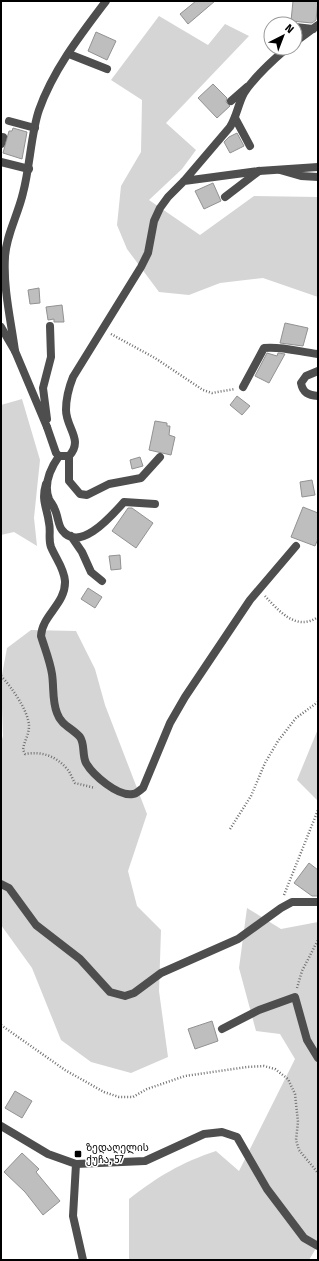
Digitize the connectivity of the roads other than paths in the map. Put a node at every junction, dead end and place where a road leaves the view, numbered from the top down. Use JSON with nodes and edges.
{"nodes":[{"id":1,"x":106,"y":1,"type":"edge"},
{"id":2,"x":303,"y":26,"type":"edge"},
{"id":3,"x":315,"y":27,"type":"edge"},
{"id":4,"x":303,"y":36,"type":"edge"},
{"id":5,"x":69,"y":54,"type":"junction"},
{"id":6,"x":279,"y":56,"type":"edge"},
{"id":7,"x":107,"y":68,"type":"dead end"},
{"id":8,"x":255,"y":80,"type":"junction"},
{"id":9,"x":231,"y":101,"type":"dead end"},
{"id":10,"x":235,"y":118,"type":"junction"},
{"id":11,"x":9,"y":121,"type":"dead end"},
{"id":12,"x":35,"y":128,"type":"junction"},
{"id":13,"x":250,"y":146,"type":"dead end"},
{"id":14,"x":1,"y":162,"type":"edge"},
{"id":15,"x":318,"y":167,"type":"edge"},
{"id":16,"x":29,"y":169,"type":"junction"},
{"id":17,"x":278,"y":170,"type":"junction"},
{"id":18,"x":259,"y":171,"type":"junction"},
{"id":19,"x":318,"y":177,"type":"edge"},
{"id":20,"x":184,"y":181,"type":"junction"},
{"id":21,"x":225,"y":197,"type":"dead end"},
{"id":22,"x":50,"y":326,"type":"dead end"},
{"id":23,"x":1,"y":327,"type":"edge"},
{"id":24,"x":15,"y":351,"type":"junction"},
{"id":25,"x":318,"y":354,"type":"edge"},
{"id":26,"x":318,"y":371,"type":"edge"},
{"id":27,"x":243,"y":387,"type":"road end"},
{"id":28,"x":318,"y":396,"type":"edge"},
{"id":29,"x":47,"y":427,"type":"junction"},
{"id":30,"x":59,"y":456,"type":"junction"},
{"id":31,"x":69,"y":456,"type":"junction"},
{"id":32,"x":160,"y":457,"type":"dead end"},
{"id":33,"x":46,"y":484,"type":"junction"},
{"id":34,"x":155,"y":504,"type":"dead end"},
{"id":35,"x":70,"y":536,"type":"junction"},
{"id":36,"x":296,"y":546,"type":"dead end"},
{"id":37,"x":102,"y":581,"type":"dead end"},
{"id":38,"x":1,"y":884,"type":"edge"},
{"id":39,"x":318,"y":902,"type":"edge"},
{"id":40,"x":222,"y":1029,"type":"dead end"},
{"id":41,"x":318,"y":1058,"type":"edge"},
{"id":42,"x":1,"y":1126,"type":"edge"},
{"id":43,"x":76,"y":1164,"type":"junction"},
{"id":44,"x":318,"y":1246,"type":"edge"},
{"id":45,"x":83,"y":1260,"type":"edge"}],
"edges":[{"from":1,"to":5,"type":"street"},
{"from":2,"to":3,"type":"street"},
{"from":3,"to":4,"type":"street"},
{"from":5,"to":7,"type":"street"},
{"from":5,"to":12,"type":"street"},
{"from":6,"to":8,"type":"street"},
{"from":8,"to":9,"type":"street"},
{"from":8,"to":10,"type":"street"},
{"from":10,"to":13,"type":"street"},
{"from":10,"to":20,"type":"street"},
{"from":11,"to":12,"type":"street"},
{"from":12,"to":16,"type":"street"},
{"from":14,"to":16,"type":"street"},
{"from":15,"to":17,"type":"street"},
{"from":16,"to":24,"type":"street"},
{"from":17,"to":18,"type":"street"},
{"from":17,"to":19,"type":"street"},
{"from":18,"to":20,"type":"street"},
{"from":18,"to":21,"type":"street"},
{"from":20,"to":31,"type":"street"},
{"from":22,"to":29,"type":"street"},
{"from":23,"to":24,"type":"street"},
{"from":24,"to":29,"type":"street"},
{"from":25,"to":27,"type":"street"},
{"from":26,"to":28,"type":"street"},
{"from":29,"to":30,"type":"street"},
{"from":30,"to":31,"type":"street"},
{"from":30,"to":33,"type":"street"},
{"from":31,"to":32,"type":"street"},
{"from":33,"to":35,"type":"street"},
{"from":33,"to":36,"type":"street"},
{"from":34,"to":35,"type":"street"},
{"from":35,"to":37,"type":"street"},
{"from":38,"to":39,"type":"street"},
{"from":40,"to":41,"type":"street"},
{"from":42,"to":43,"type":"street"},
{"from":43,"to":44,"type":"street"},
{"from":43,"to":45,"type":"street"}]}
